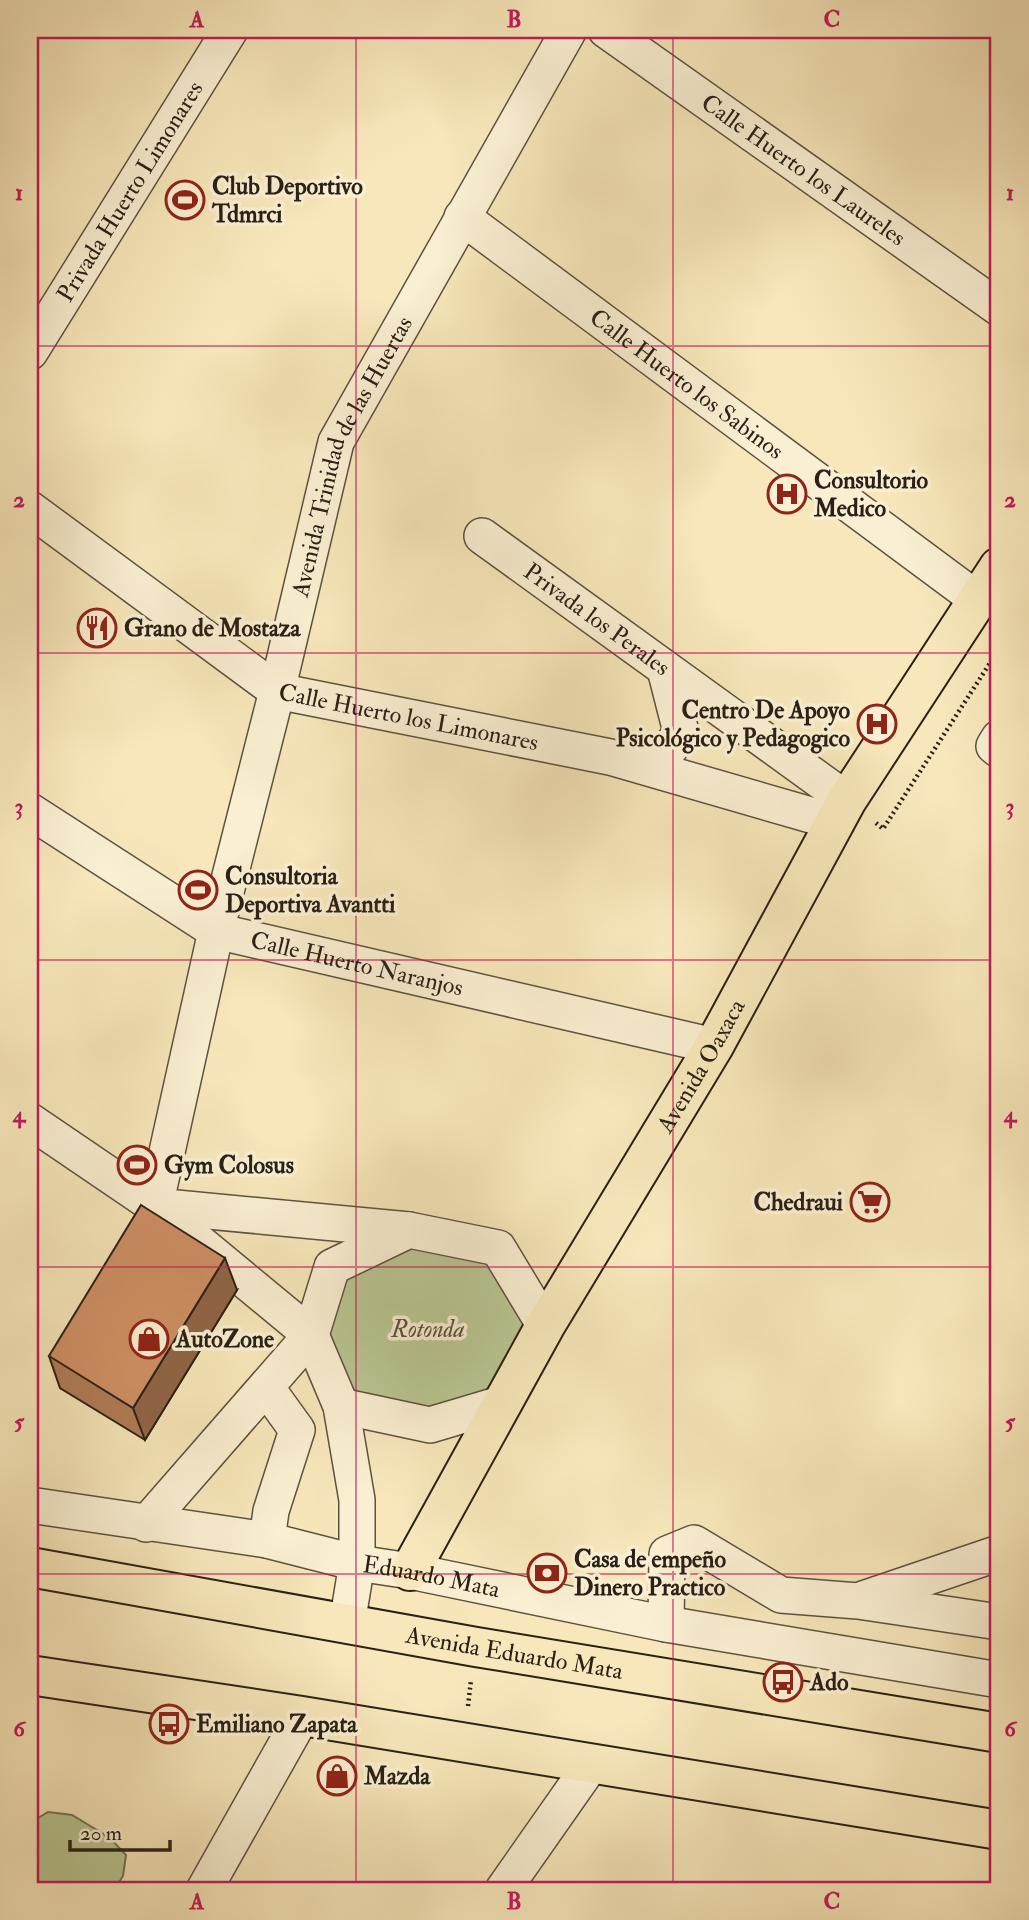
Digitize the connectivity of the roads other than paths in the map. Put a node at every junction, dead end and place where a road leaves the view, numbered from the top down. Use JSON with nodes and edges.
{"nodes":[{"id":1,"x":230,"y":30,"type":"edge"},
{"id":2,"x":569,"y":30,"type":"edge"},
{"id":3,"x":606,"y":30,"type":"edge"},
{"id":4,"x":461,"y":217,"type":"junction"},
{"id":5,"x":999,"y":308,"type":"edge"},
{"id":6,"x":30,"y":352,"type":"edge"},
{"id":7,"x":30,"y":509,"type":"edge"},
{"id":8,"x":482,"y":536,"type":"dead end"},
{"id":9,"x":999,"y":567,"type":"edge"},
{"id":10,"x":978,"y":600,"type":"junction"},
{"id":11,"x":665,"y":669,"type":"junction"},
{"id":12,"x":277,"y":691,"type":"junction"},
{"id":13,"x":610,"y":757,"type":"junction"},
{"id":14,"x":30,"y":811,"type":"edge"},
{"id":15,"x":841,"y":811,"type":"junction"},
{"id":16,"x":216,"y":931,"type":"junction"},
{"id":17,"x":714,"y":1046,"type":"junction"},
{"id":18,"x":30,"y":1121,"type":"edge"},
{"id":19,"x":155,"y":1206,"type":"junction"},
{"id":20,"x":409,"y":1230,"type":"junction"},
{"id":21,"x":545,"y":1326,"type":"junction"},
{"id":22,"x":311,"y":1335,"type":"junction"},
{"id":23,"x":266,"y":1387,"type":"junction"},
{"id":24,"x":504,"y":1403,"type":"junction"},
{"id":25,"x":341,"y":1406,"type":"junction"},
{"id":26,"x":30,"y":1505,"type":"edge"},
{"id":27,"x":146,"y":1524,"type":"junction"},
{"id":28,"x":267,"y":1540,"type":"junction"},
{"id":29,"x":999,"y":1553,"type":"edge"},
{"id":30,"x":357,"y":1563,"type":"junction"},
{"id":31,"x":30,"y":1567,"type":"edge"},
{"id":32,"x":410,"y":1571,"type":"junction"},
{"id":33,"x":781,"y":1595,"type":"junction"},
{"id":34,"x":858,"y":1601,"type":"junction"},
{"id":35,"x":999,"y":1622,"type":"edge"},
{"id":36,"x":346,"y":1623,"type":"junction"},
{"id":37,"x":666,"y":1625,"type":"junction"},
{"id":38,"x":773,"y":1641,"type":"junction"},
{"id":39,"x":30,"y":1675,"type":"edge"},
{"id":40,"x":999,"y":1680,"type":"edge"},
{"id":41,"x":302,"y":1716,"type":"junction"},
{"id":42,"x":999,"y":1733,"type":"edge"},
{"id":43,"x":592,"y":1763,"type":"junction"},
{"id":44,"x":999,"y":1829,"type":"edge"},
{"id":45,"x":204,"y":1890,"type":"edge"},
{"id":46,"x":503,"y":1890,"type":"edge"}],
"edges":[{"from":1,"to":6,"type":"street","name":"Privada Huerto Limonares"},
{"from":2,"to":4,"type":"street","name":"Avenida Trinidad de las Huertas"},
{"from":3,"to":5,"type":"street","name":"Calle Huerto los Laureles"},
{"from":4,"to":10,"type":"street","name":"Calle Huerto los Sabinos"},
{"from":4,"to":12,"type":"street","name":"Avenida Trinidad de las Huertas"},
{"from":7,"to":12,"type":"street","name":"Calle Huerto los Limonares"},
{"from":8,"to":11,"type":"street","name":"Privada los Perales"},
{"from":9,"to":10,"type":"main road","name":"Avenida Oaxaca"},
{"from":10,"to":15,"type":"main road","name":"Avenida Oaxaca"},
{"from":11,"to":13,"type":"street"},
{"from":11,"to":15,"type":"street","name":"Privada los Perales"},
{"from":12,"to":13,"type":"street","name":"Calle Huerto los Limonares"},
{"from":12,"to":16,"type":"street","name":"Avenida Trinidad de las Huertas"},
{"from":13,"to":15,"type":"street","name":"Calle Huerto los Limonares"},
{"from":14,"to":16,"type":"street","name":"Calle Huerto Naranjos"},
{"from":15,"to":17,"type":"main road","name":"Avenida Oaxaca"},
{"from":16,"to":17,"type":"street","name":"Calle Huerto Naranjos"},
{"from":16,"to":19,"type":"street","name":"Avenida Trinidad de las Huertas"},
{"from":17,"to":21,"type":"main road","name":"Avenida Oaxaca"},
{"from":18,"to":19,"type":"street"},
{"from":19,"to":20,"type":"street"},
{"from":19,"to":22,"type":"street"},
{"from":20,"to":21,"type":"street"},
{"from":20,"to":22,"type":"street"},
{"from":21,"to":24,"type":"main road","name":"Avenida Oaxaca"},
{"from":22,"to":23,"type":"street"},
{"from":22,"to":25,"type":"street"},
{"from":23,"to":27,"type":"street"},
{"from":23,"to":28,"type":"street"},
{"from":24,"to":25,"type":"street"},
{"from":24,"to":32,"type":"main road","name":"Avenida Oaxaca"},
{"from":25,"to":30,"type":"street"},
{"from":26,"to":27,"type":"street","name":"Eduardo Mata"},
{"from":27,"to":28,"type":"street","name":"Eduardo Mata"},
{"from":28,"to":30,"type":"street","name":"Eduardo Mata"},
{"from":29,"to":34,"type":"street"},
{"from":30,"to":32,"type":"street","name":"Eduardo Mata"},
{"from":30,"to":36,"type":"street"},
{"from":31,"to":36,"type":"main road","name":"Avenida Eduardo Mata"},
{"from":32,"to":37,"type":"street","name":"Eduardo Mata"},
{"from":33,"to":34,"type":"street"},
{"from":33,"to":37,"type":"street"},
{"from":33,"to":38,"type":"street"},
{"from":34,"to":35,"type":"street"},
{"from":36,"to":42,"type":"main road","name":"Avenida Eduardo Mata"},
{"from":37,"to":38,"type":"street","name":"Eduardo Mata"},
{"from":38,"to":40,"type":"street","name":"Eduardo Mata"},
{"from":39,"to":41,"type":"main road"},
{"from":41,"to":43,"type":"main road"},
{"from":41,"to":45,"type":"street"},
{"from":43,"to":44,"type":"main road"},
{"from":43,"to":46,"type":"street"}]}
